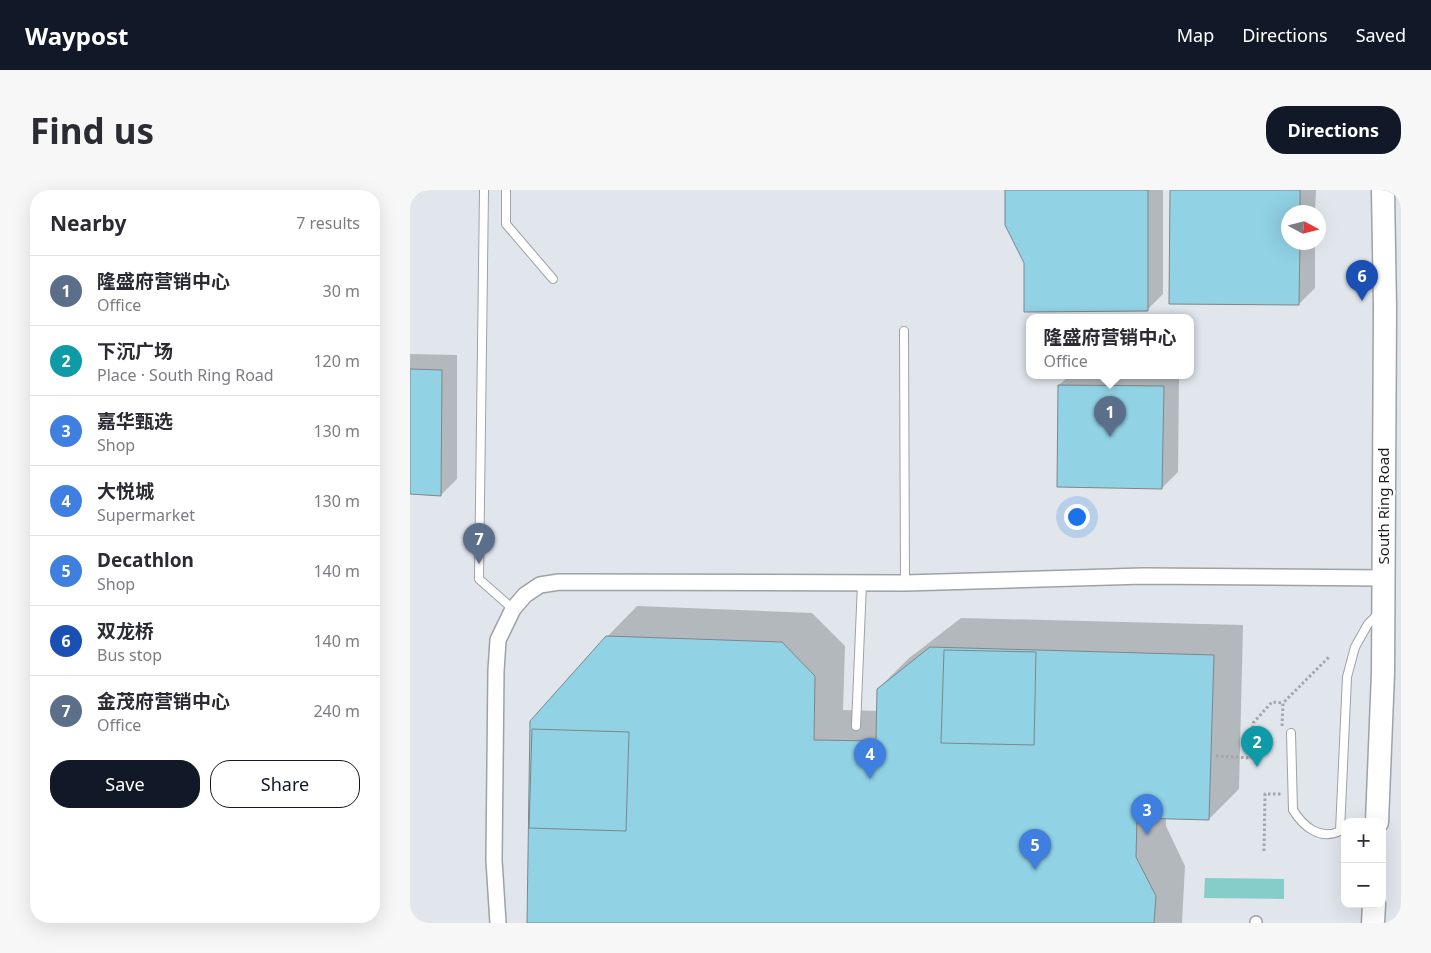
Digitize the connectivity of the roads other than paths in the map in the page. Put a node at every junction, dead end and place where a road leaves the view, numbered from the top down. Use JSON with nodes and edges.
{"nodes":[{"id":1,"x":484,"y":190,"type":"edge"},
{"id":2,"x":506,"y":190,"type":"edge"},
{"id":3,"x":1383,"y":190,"type":"edge"},
{"id":4,"x":553,"y":279,"type":"dead end"},
{"id":5,"x":904,"y":330,"type":"dead end"},
{"id":6,"x":1384,"y":578,"type":"junction"},
{"id":7,"x":862,"y":583,"type":"junction"},
{"id":8,"x":905,"y":583,"type":"junction"},
{"id":9,"x":513,"y":609,"type":"junction"},
{"id":10,"x":1383,"y":609,"type":"junction"},
{"id":11,"x":856,"y":726,"type":"dead end"},
{"id":12,"x":1291,"y":733,"type":"dead end"},
{"id":13,"x":1377,"y":818,"type":"edge"},
{"id":14,"x":1374,"y":908,"type":"edge"},
{"id":15,"x":498,"y":923,"type":"edge"},
{"id":16,"x":1373,"y":923,"type":"edge"}],
"edges":[{"from":1,"to":9,"type":"lane"},
{"from":2,"to":4,"type":"lane"},
{"from":3,"to":6,"type":"main road","name":"South Ring Road"},
{"from":5,"to":8,"type":"lane"},
{"from":6,"to":8,"type":"street"},
{"from":6,"to":10,"type":"main road","name":"South Ring Road"},
{"from":7,"to":8,"type":"street"},
{"from":7,"to":9,"type":"street"},
{"from":7,"to":11,"type":"lane"},
{"from":9,"to":15,"type":"street"},
{"from":10,"to":12,"type":"lane"},
{"from":10,"to":13,"type":"main road","name":"South Ring Road"},
{"from":14,"to":16,"type":"main road"}]}
